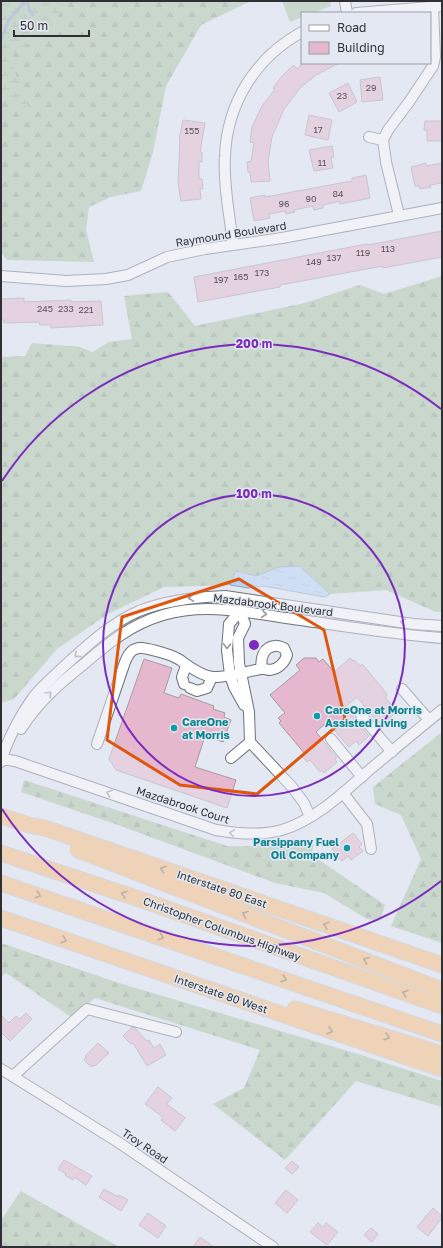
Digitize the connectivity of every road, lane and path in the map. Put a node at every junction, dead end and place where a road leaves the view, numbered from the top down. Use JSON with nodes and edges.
{"nodes":[{"id":1,"x":345,"y":1,"type":"edge"},
{"id":2,"x":437,"y":6,"type":"edge"},
{"id":3,"x":347,"y":12,"type":"edge"},
{"id":4,"x":368,"y":12,"type":"edge"},
{"id":5,"x":301,"y":32,"type":"edge"},
{"id":6,"x":369,"y":137,"type":"dead end"},
{"id":7,"x":383,"y":140,"type":"junction"},
{"id":8,"x":442,"y":208,"type":"edge"},
{"id":9,"x":399,"y":215,"type":"junction"},
{"id":10,"x":234,"y":244,"type":"junction"},
{"id":11,"x":1,"y":276,"type":"edge"},
{"id":12,"x":241,"y":598,"type":"junction"},
{"id":13,"x":240,"y":611,"type":"junction"},
{"id":14,"x":442,"y":626,"type":"edge"},
{"id":15,"x":442,"y":638,"type":"edge"},
{"id":16,"x":186,"y":666,"type":"junction"},
{"id":17,"x":262,"y":668,"type":"dead end"},
{"id":18,"x":241,"y":673,"type":"junction"},
{"id":19,"x":230,"y":675,"type":"junction"},
{"id":20,"x":212,"y":677,"type":"junction"},
{"id":21,"x":402,"y":689,"type":"dead end"},
{"id":22,"x":442,"y":710,"type":"edge"},
{"id":23,"x":249,"y":712,"type":"junction"},
{"id":24,"x":361,"y":715,"type":"dead end"},
{"id":25,"x":429,"y":720,"type":"junction"},
{"id":26,"x":331,"y":739,"type":"dead end"},
{"id":27,"x":250,"y":742,"type":"junction"},
{"id":28,"x":97,"y":744,"type":"dead end"},
{"id":29,"x":392,"y":752,"type":"junction"},
{"id":30,"x":231,"y":758,"type":"dead end"},
{"id":31,"x":1,"y":760,"type":"edge"},
{"id":32,"x":362,"y":777,"type":"junction"},
{"id":33,"x":343,"y":793,"type":"junction"},
{"id":34,"x":1,"y":816,"type":"edge"},
{"id":35,"x":310,"y":817,"type":"junction"},
{"id":36,"x":30,"y":825,"type":"junction"},
{"id":37,"x":371,"y":849,"type":"dead end"},
{"id":38,"x":1,"y":853,"type":"edge"},
{"id":39,"x":1,"y":883,"type":"edge"},
{"id":40,"x":1,"y":918,"type":"edge"},
{"id":41,"x":107,"y":956,"type":"junction"},
{"id":42,"x":442,"y":965,"type":"edge"},
{"id":43,"x":442,"y":990,"type":"edge"},
{"id":44,"x":442,"y":1006,"type":"edge"},
{"id":45,"x":176,"y":1032,"type":"dead end"},
{"id":46,"x":442,"y":1034,"type":"edge"},
{"id":47,"x":442,"y":1054,"type":"edge"},
{"id":48,"x":1,"y":1069,"type":"edge"},
{"id":49,"x":442,"y":1069,"type":"edge"},
{"id":50,"x":13,"y":1076,"type":"junction"},
{"id":51,"x":273,"y":1247,"type":"edge"}],
"edges":[{"from":1,"to":3,"type":"street"},
{"from":2,"to":4,"type":"street"},
{"from":2,"to":7,"type":"street"},
{"from":5,"to":10,"type":"street"},
{"from":6,"to":7,"type":"street"},
{"from":7,"to":9,"type":"street"},
{"from":8,"to":9,"type":"street","name":"Raymound Boulevard"},
{"from":9,"to":10,"type":"street","name":"Raymound Boulevard"},
{"from":10,"to":11,"type":"street","name":"Raymound Boulevard"},
{"from":12,"to":13,"type":"street"},
{"from":14,"to":12,"type":"street","name":"Mazdabrook Boulevard","one_way":true},
{"from":12,"to":31,"type":"street","name":"Mazdabrook Boulevard","one_way":true},
{"from":13,"to":15,"type":"street","name":"Mazdabrook Boulevard","one_way":true},
{"from":13,"to":18,"type":"street"},
{"from":13,"to":19,"type":"street","one_way":true},
{"from":31,"to":13,"type":"street","name":"Mazdabrook Boulevard","one_way":true},
{"from":16,"to":20,"type":"street"},
{"from":16,"to":20,"type":"street"},
{"from":16,"to":28,"type":"street"},
{"from":17,"to":18,"type":"street"},
{"from":18,"to":19,"type":"street"},
{"from":18,"to":23,"type":"street"},
{"from":19,"to":20,"type":"street"},
{"from":19,"to":23,"type":"street"},
{"from":21,"to":25,"type":"street"},
{"from":22,"to":25,"type":"street","name":"Mazdabrook Court"},
{"from":23,"to":27,"type":"street"},
{"from":24,"to":29,"type":"street"},
{"from":25,"to":29,"type":"street","name":"Mazdabrook Court"},
{"from":26,"to":32,"type":"street"},
{"from":27,"to":30,"type":"street"},
{"from":27,"to":35,"type":"street"},
{"from":29,"to":32,"type":"street","name":"Mazdabrook Court"},
{"from":35,"to":31,"type":"street","name":"Mazdabrook Court","one_way":true},
{"from":32,"to":33,"type":"street","name":"Mazdabrook Court"},
{"from":33,"to":35,"type":"street","name":"Mazdabrook Court"},
{"from":33,"to":37,"type":"street"},
{"from":34,"to":36,"type":"highway","name":"Interstate 80 East"},
{"from":42,"to":36,"type":"highway","name":"Interstate 80 East","one_way":true},
{"from":43,"to":36,"type":"highway","one_way":true},
{"from":44,"to":38,"type":"highway","name":"Christopher Columbus Highway","one_way":true},
{"from":39,"to":46,"type":"highway","one_way":true},
{"from":40,"to":41,"type":"highway","name":"Interstate 80 West","one_way":true},
{"from":41,"to":47,"type":"highway","one_way":true},
{"from":41,"to":49,"type":"highway","name":"Interstate 80 West","one_way":true},
{"from":45,"to":50,"type":"street"},
{"from":48,"to":50,"type":"street","name":"Troy Road"},
{"from":50,"to":51,"type":"street","name":"Troy Road"}]}
